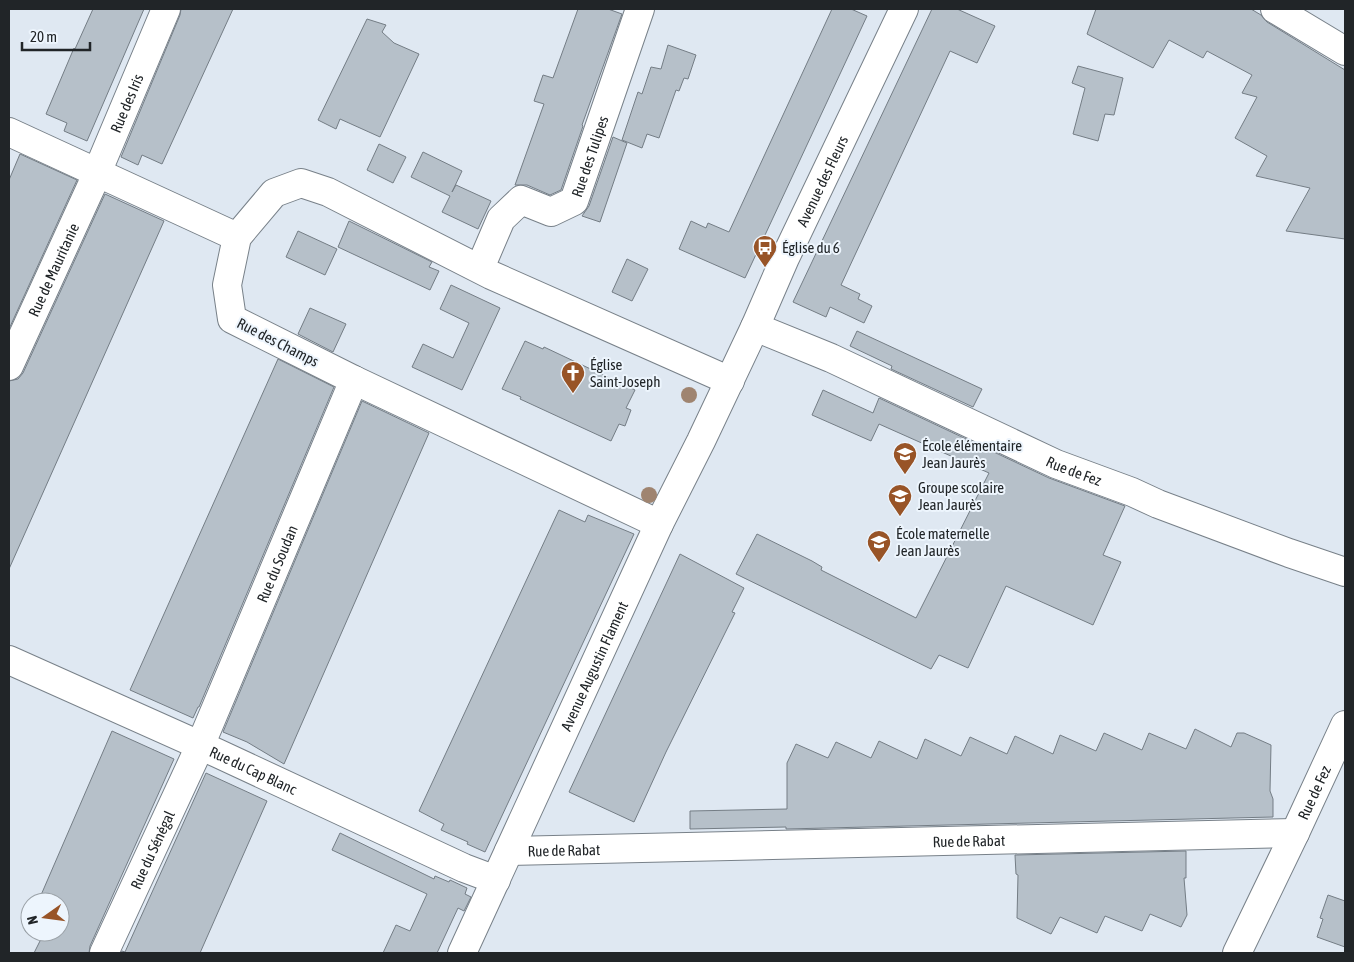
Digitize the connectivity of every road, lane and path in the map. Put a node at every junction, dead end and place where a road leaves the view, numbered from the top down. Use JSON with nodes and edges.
{"nodes":[{"id":1,"x":166,"y":9,"type":"edge"},
{"id":2,"x":640,"y":9,"type":"edge"},
{"id":3,"x":904,"y":9,"type":"edge"},
{"id":4,"x":1275,"y":9,"type":"edge"},
{"id":5,"x":1345,"y":51,"type":"edge"},
{"id":6,"x":9,"y":132,"type":"edge"},
{"id":7,"x":98,"y":171,"type":"junction"},
{"id":8,"x":237,"y":237,"type":"junction"},
{"id":9,"x":480,"y":268,"type":"junction"},
{"id":10,"x":755,"y":327,"type":"junction"},
{"id":11,"x":9,"y":366,"type":"edge"},
{"id":12,"x":354,"y":380,"type":"junction"},
{"id":13,"x":730,"y":381,"type":"junction"},
{"id":14,"x":659,"y":524,"type":"junction"},
{"id":15,"x":1345,"y":572,"type":"edge"},
{"id":16,"x":9,"y":660,"type":"edge"},
{"id":17,"x":1345,"y":725,"type":"edge"},
{"id":18,"x":200,"y":746,"type":"junction"},
{"id":19,"x":1296,"y":833,"type":"junction"},
{"id":20,"x":509,"y":852,"type":"junction"},
{"id":21,"x":496,"y":880,"type":"junction"},
{"id":22,"x":104,"y":953,"type":"edge"},
{"id":23,"x":462,"y":953,"type":"edge"},
{"id":24,"x":1237,"y":953,"type":"edge"}],
"edges":[{"from":1,"to":7,"type":"street","name":"Rue des Iris"},
{"from":2,"to":9,"type":"street","name":"Rue des Tulipes"},
{"from":3,"to":10,"type":"street","name":"Avenue des Fleurs"},
{"from":4,"to":5,"type":"street"},
{"from":6,"to":7,"type":"street"},
{"from":7,"to":8,"type":"street"},
{"from":7,"to":11,"type":"street","name":"Rue de Mauritanie"},
{"from":8,"to":9,"type":"street","name":"Rue des Champs"},
{"from":8,"to":12,"type":"street","name":"Rue des Champs"},
{"from":9,"to":13,"type":"street","name":"Rue des Champs"},
{"from":10,"to":13,"type":"street","name":"Avenue des Fleurs"},
{"from":10,"to":15,"type":"street","name":"Rue de Fez"},
{"from":12,"to":14,"type":"street","name":"Rue des Champs"},
{"from":12,"to":18,"type":"street","name":"Rue du Soudan"},
{"from":13,"to":14,"type":"street","name":"Avenue Augustin Flament"},
{"from":14,"to":20,"type":"street","name":"Avenue Augustin Flament"},
{"from":16,"to":18,"type":"street","name":"Rue du Cap Blanc"},
{"from":17,"to":19,"type":"street","name":"Rue de Fez"},
{"from":18,"to":21,"type":"street","name":"Rue du Cap Blanc"},
{"from":18,"to":22,"type":"street","name":"Rue du Sénégal"},
{"from":19,"to":20,"type":"street","name":"Rue de Rabat"},
{"from":19,"to":24,"type":"street"},
{"from":20,"to":21,"type":"street","name":"Avenue Augustin Flament"},
{"from":21,"to":23,"type":"street","name":"Avenue Augustin Flament"}]}
